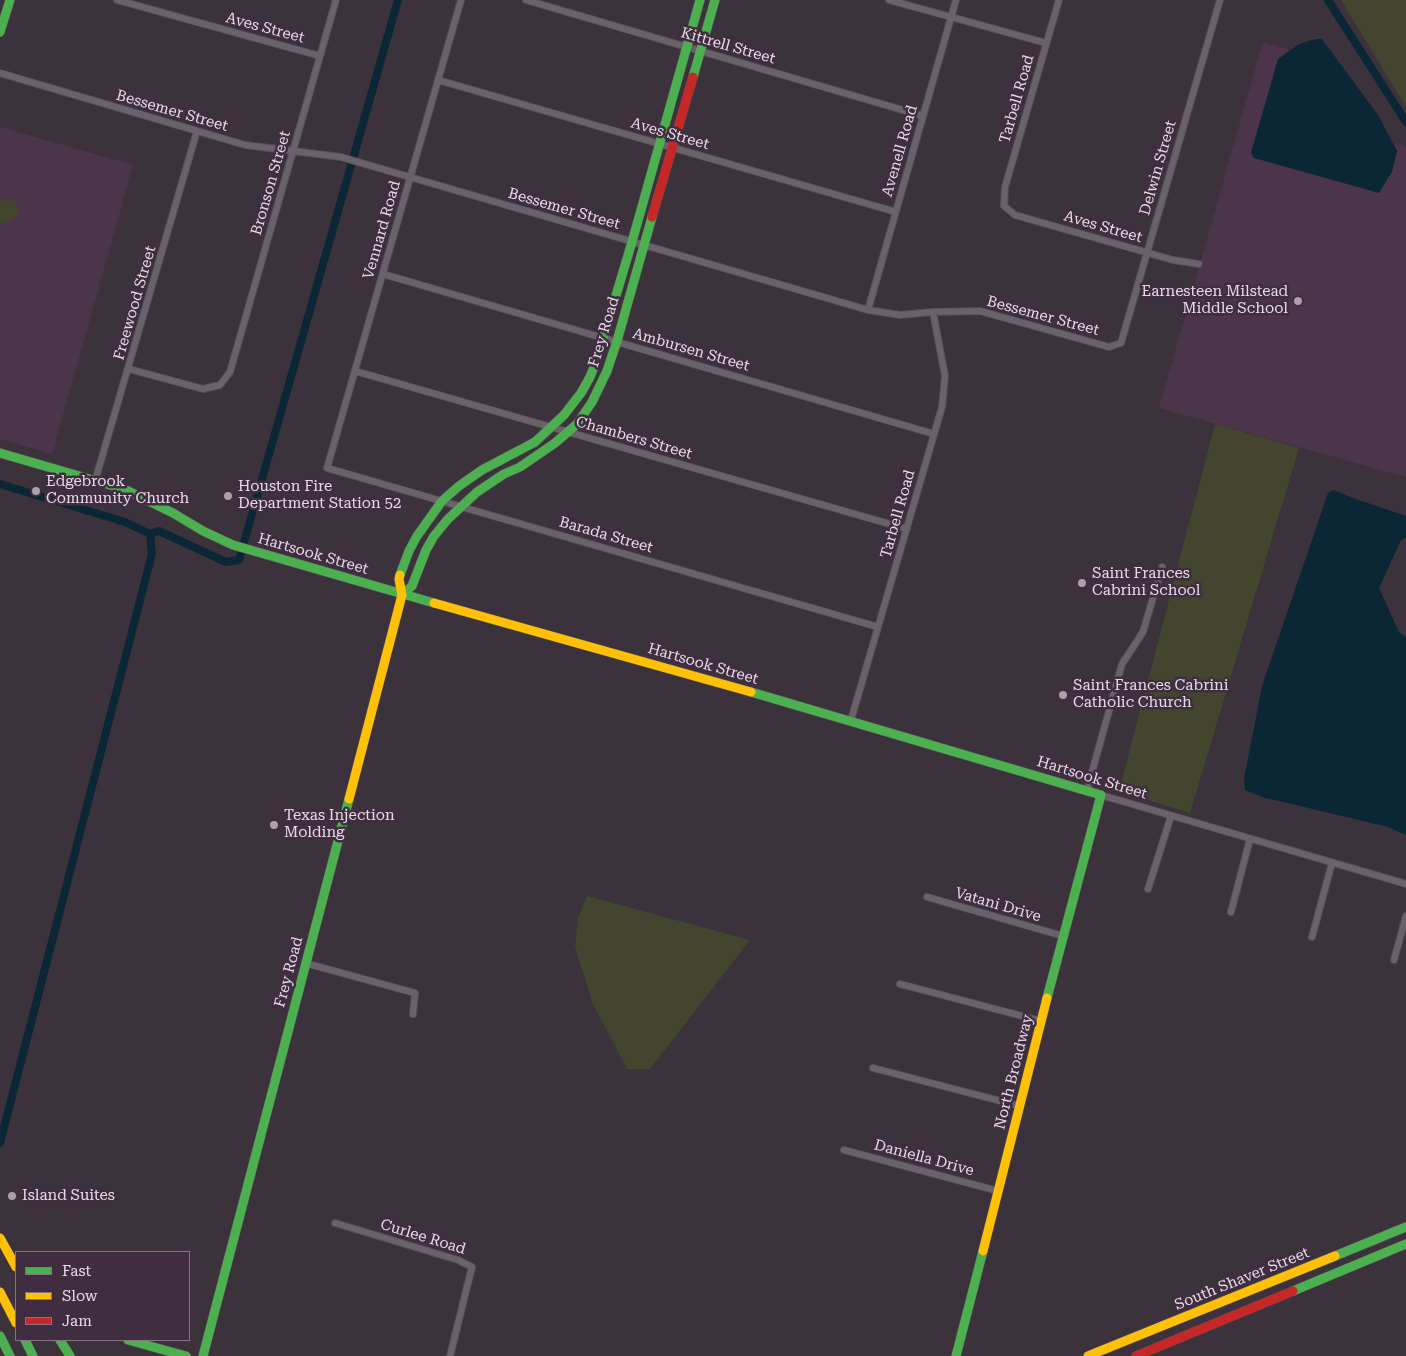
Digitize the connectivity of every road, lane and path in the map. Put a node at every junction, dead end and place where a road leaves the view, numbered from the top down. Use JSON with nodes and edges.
{"nodes":[{"id":1,"x":10,"y":0,"type":"edge"},
{"id":2,"x":117,"y":0,"type":"edge"},
{"id":3,"x":336,"y":0,"type":"edge"},
{"id":4,"x":461,"y":0,"type":"edge"},
{"id":5,"x":526,"y":0,"type":"edge"},
{"id":6,"x":700,"y":0,"type":"edge"},
{"id":7,"x":715,"y":0,"type":"edge"},
{"id":8,"x":890,"y":0,"type":"edge"},
{"id":9,"x":956,"y":0,"type":"edge"},
{"id":10,"x":1059,"y":0,"type":"edge"},
{"id":11,"x":1220,"y":0,"type":"edge"},
{"id":12,"x":951,"y":18,"type":"junction"},
{"id":13,"x":0,"y":32,"type":"edge"},
{"id":14,"x":1046,"y":43,"type":"junction"},
{"id":15,"x":687,"y":47,"type":"junction"},
{"id":16,"x":700,"y":51,"type":"junction"},
{"id":17,"x":320,"y":56,"type":"junction"},
{"id":18,"x":0,"y":73,"type":"edge"},
{"id":19,"x":438,"y":80,"type":"junction"},
{"id":20,"x":923,"y":116,"type":"junction"},
{"id":21,"x":197,"y":131,"type":"junction"},
{"id":22,"x":659,"y":144,"type":"junction"},
{"id":23,"x":672,"y":148,"type":"junction"},
{"id":24,"x":293,"y":152,"type":"junction"},
{"id":25,"x":410,"y":178,"type":"junction"},
{"id":26,"x":1004,"y":206,"type":"joint"},
{"id":27,"x":896,"y":212,"type":"junction"},
{"id":28,"x":632,"y":242,"type":"junction"},
{"id":29,"x":644,"y":245,"type":"junction"},
{"id":30,"x":1147,"y":253,"type":"junction"},
{"id":31,"x":1199,"y":264,"type":"dead end"},
{"id":32,"x":383,"y":274,"type":"junction"},
{"id":33,"x":868,"y":310,"type":"junction"},
{"id":34,"x":933,"y":312,"type":"junction"},
{"id":35,"x":603,"y":338,"type":"junction"},
{"id":36,"x":617,"y":342,"type":"junction"},
{"id":37,"x":1121,"y":343,"type":"joint"},
{"id":38,"x":129,"y":368,"type":"junction"},
{"id":39,"x":355,"y":371,"type":"junction"},
{"id":40,"x":550,"y":427,"type":"junction"},
{"id":41,"x":568,"y":432,"type":"junction"},
{"id":42,"x":934,"y":434,"type":"junction"},
{"id":43,"x":0,"y":453,"type":"edge"},
{"id":44,"x":327,"y":468,"type":"joint"},
{"id":45,"x":95,"y":480,"type":"junction"},
{"id":46,"x":442,"y":501,"type":"junction"},
{"id":47,"x":461,"y":506,"type":"junction"},
{"id":48,"x":906,"y":529,"type":"junction"},
{"id":49,"x":1162,"y":567,"type":"dead end"},
{"id":50,"x":402,"y":595,"type":"junction"},
{"id":51,"x":878,"y":627,"type":"junction"},
{"id":52,"x":851,"y":720,"type":"junction"},
{"id":53,"x":1087,"y":790,"type":"junction"},
{"id":54,"x":1101,"y":795,"type":"junction"},
{"id":55,"x":1170,"y":816,"type":"junction"},
{"id":56,"x":1250,"y":839,"type":"junction"},
{"id":57,"x":1332,"y":863,"type":"junction"},
{"id":58,"x":1406,"y":884,"type":"edge"},
{"id":59,"x":1148,"y":889,"type":"dead end"},
{"id":60,"x":926,"y":897,"type":"dead end"},
{"id":61,"x":1231,"y":912,"type":"dead end"},
{"id":62,"x":1406,"y":916,"type":"edge"},
{"id":63,"x":1063,"y":936,"type":"junction"},
{"id":64,"x":1312,"y":937,"type":"dead end"},
{"id":65,"x":1394,"y":960,"type":"dead end"},
{"id":66,"x":305,"y":963,"type":"junction"},
{"id":67,"x":900,"y":984,"type":"dead end"},
{"id":68,"x":413,"y":1014,"type":"dead end"},
{"id":69,"x":1041,"y":1021,"type":"junction"},
{"id":70,"x":874,"y":1068,"type":"dead end"},
{"id":71,"x":1020,"y":1106,"type":"junction"},
{"id":72,"x":844,"y":1150,"type":"dead end"},
{"id":73,"x":998,"y":1191,"type":"junction"},
{"id":74,"x":335,"y":1223,"type":"dead end"},
{"id":75,"x":1406,"y":1227,"type":"edge"},
{"id":76,"x":0,"y":1238,"type":"edge"},
{"id":77,"x":1406,"y":1244,"type":"edge"},
{"id":78,"x":1340,"y":1253,"type":"junction"},
{"id":79,"x":15,"y":1265,"type":"edge"},
{"id":80,"x":1346,"y":1269,"type":"junction"},
{"id":81,"x":0,"y":1292,"type":"edge"},
{"id":82,"x":1236,"y":1296,"type":"junction"},
{"id":83,"x":1242,"y":1313,"type":"junction"},
{"id":84,"x":15,"y":1321,"type":"edge"},
{"id":85,"x":1158,"y":1328,"type":"junction"},
{"id":86,"x":0,"y":1336,"type":"edge"},
{"id":87,"x":26,"y":1341,"type":"edge"},
{"id":88,"x":61,"y":1341,"type":"edge"},
{"id":89,"x":132,"y":1341,"type":"edge"},
{"id":90,"x":1164,"y":1344,"type":"junction"},
{"id":91,"x":10,"y":1356,"type":"edge"},
{"id":92,"x":33,"y":1356,"type":"edge"},
{"id":93,"x":70,"y":1356,"type":"edge"},
{"id":94,"x":186,"y":1356,"type":"edge"},
{"id":95,"x":203,"y":1356,"type":"edge"},
{"id":96,"x":450,"y":1356,"type":"edge"},
{"id":97,"x":956,"y":1356,"type":"edge"},
{"id":98,"x":1088,"y":1356,"type":"edge"},
{"id":99,"x":1136,"y":1356,"type":"edge"}],
"edges":[{"from":1,"to":13,"type":"main road"},
{"from":2,"to":17,"type":"street","name":"Aves Street"},
{"from":3,"to":17,"type":"street","name":"Bronson Street"},
{"from":4,"to":19,"type":"street","name":"Vennard Road"},
{"from":5,"to":15,"type":"street","name":"Kittrell Street"},
{"from":6,"to":15,"type":"main road","name":"Frey Road"},
{"from":7,"to":16,"type":"main road","name":"Frey Road"},
{"from":8,"to":12,"type":"street"},
{"from":9,"to":12,"type":"street","name":"Avenell Road"},
{"from":10,"to":14,"type":"street","name":"Tarbell Road"},
{"from":11,"to":30,"type":"street","name":"Delwin Street"},
{"from":12,"to":14,"type":"street"},
{"from":12,"to":20,"type":"street","name":"Avenell Road"},
{"from":14,"to":26,"type":"street","name":"Tarbell Road"},
{"from":15,"to":16,"type":"street","name":"Kittrell Street"},
{"from":15,"to":22,"type":"main road","name":"Frey Road"},
{"from":16,"to":20,"type":"street","name":"Kittrell Street"},
{"from":16,"to":23,"type":"main road","name":"Frey Road"},
{"from":17,"to":24,"type":"street","name":"Bronson Street"},
{"from":18,"to":21,"type":"street","name":"Bessemer Street"},
{"from":19,"to":22,"type":"street","name":"Aves Street"},
{"from":19,"to":25,"type":"street","name":"Vennard Road"},
{"from":20,"to":27,"type":"street","name":"Avenell Road"},
{"from":21,"to":24,"type":"street","name":"Bessemer Street"},
{"from":21,"to":38,"type":"street","name":"Freewood Street"},
{"from":22,"to":23,"type":"street","name":"Aves Street"},
{"from":22,"to":28,"type":"main road","name":"Frey Road"},
{"from":23,"to":27,"type":"street","name":"Aves Street"},
{"from":23,"to":29,"type":"main road","name":"Frey Road"},
{"from":24,"to":25,"type":"street","name":"Bessemer Street"},
{"from":24,"to":38,"type":"street","name":"Bronson Street"},
{"from":25,"to":28,"type":"street","name":"Bessemer Street"},
{"from":25,"to":32,"type":"street","name":"Vennard Road"},
{"from":26,"to":30,"type":"street","name":"Aves Street"},
{"from":27,"to":33,"type":"street","name":"Avenell Road"},
{"from":28,"to":29,"type":"street","name":"Bessemer Street"},
{"from":28,"to":35,"type":"main road","name":"Frey Road"},
{"from":29,"to":33,"type":"street","name":"Bessemer Street"},
{"from":29,"to":36,"type":"main road","name":"Frey Road"},
{"from":30,"to":31,"type":"street","name":"Aves Street"},
{"from":30,"to":37,"type":"street","name":"Delwin Street"},
{"from":32,"to":35,"type":"street","name":"Ambursen Street"},
{"from":32,"to":39,"type":"street","name":"Vennard Road"},
{"from":33,"to":34,"type":"street","name":"Bessemer Street"},
{"from":34,"to":37,"type":"street","name":"Bessemer Street"},
{"from":34,"to":42,"type":"street","name":"Tarbell Road"},
{"from":35,"to":36,"type":"street","name":"Ambursen Street"},
{"from":35,"to":40,"type":"main road","name":"Frey Road"},
{"from":36,"to":41,"type":"main road","name":"Frey Road"},
{"from":36,"to":42,"type":"street","name":"Ambursen Street"},
{"from":38,"to":45,"type":"street","name":"Freewood Street"},
{"from":39,"to":40,"type":"street","name":"Chambers Street"},
{"from":39,"to":44,"type":"street","name":"Vennard Road"},
{"from":40,"to":41,"type":"street","name":"Chambers Street"},
{"from":40,"to":46,"type":"main road","name":"Frey Road"},
{"from":41,"to":47,"type":"main road","name":"Frey Road"},
{"from":41,"to":48,"type":"street","name":"Chambers Street"},
{"from":42,"to":48,"type":"street","name":"Tarbell Road"},
{"from":43,"to":45,"type":"main road","name":"Hartsook Street"},
{"from":44,"to":46,"type":"street","name":"Barada Street"},
{"from":45,"to":50,"type":"main road","name":"Hartsook Street"},
{"from":46,"to":47,"type":"street","name":"Barada Street"},
{"from":46,"to":50,"type":"main road","name":"Frey Road"},
{"from":47,"to":50,"type":"main road","name":"Frey Road"},
{"from":47,"to":51,"type":"street","name":"Barada Street"},
{"from":48,"to":51,"type":"street","name":"Tarbell Road"},
{"from":49,"to":53,"type":"street"},
{"from":50,"to":52,"type":"main road","name":"Hartsook Street"},
{"from":50,"to":66,"type":"main road","name":"Frey Road"},
{"from":51,"to":52,"type":"street","name":"Tarbell Road"},
{"from":52,"to":53,"type":"main road","name":"Hartsook Street"},
{"from":53,"to":54,"type":"main road","name":"Hartsook Street"},
{"from":54,"to":55,"type":"street","name":"Hartsook Street"},
{"from":54,"to":63,"type":"main road","name":"North Broadway"},
{"from":55,"to":56,"type":"street","name":"Hartsook Street"},
{"from":55,"to":59,"type":"street"},
{"from":56,"to":57,"type":"street","name":"Hartsook Street"},
{"from":56,"to":61,"type":"street"},
{"from":57,"to":58,"type":"street","name":"Hartsook Street"},
{"from":57,"to":64,"type":"street"},
{"from":60,"to":63,"type":"street","name":"Vatani Drive"},
{"from":62,"to":65,"type":"street"},
{"from":63,"to":69,"type":"main road","name":"North Broadway"},
{"from":66,"to":68,"type":"street"},
{"from":66,"to":95,"type":"main road","name":"Frey Road"},
{"from":67,"to":69,"type":"street"},
{"from":69,"to":71,"type":"main road","name":"North Broadway"},
{"from":70,"to":71,"type":"street"},
{"from":71,"to":73,"type":"main road","name":"North Broadway"},
{"from":72,"to":73,"type":"street","name":"Daniella Drive"},
{"from":73,"to":97,"type":"main road","name":"North Broadway"},
{"from":74,"to":96,"type":"street","name":"Curlee Road"},
{"from":75,"to":78,"type":"main road","name":"South Shaver Street"},
{"from":76,"to":79,"type":"main road"},
{"from":77,"to":80,"type":"main road","name":"South Shaver Street"},
{"from":78,"to":80,"type":"main road"},
{"from":78,"to":82,"type":"main road","name":"South Shaver Street"},
{"from":80,"to":83,"type":"main road","name":"South Shaver Street"},
{"from":81,"to":84,"type":"main road"},
{"from":82,"to":83,"type":"main road"},
{"from":82,"to":85,"type":"main road","name":"South Shaver Street"},
{"from":83,"to":90,"type":"main road","name":"South Shaver Street"},
{"from":85,"to":90,"type":"main road"},
{"from":85,"to":98,"type":"main road","name":"South Shaver Street"},
{"from":86,"to":91,"type":"main road"},
{"from":87,"to":92,"type":"main road"},
{"from":88,"to":93,"type":"main road"},
{"from":89,"to":94,"type":"main road"},
{"from":90,"to":99,"type":"main road","name":"South Shaver Street"}]}
